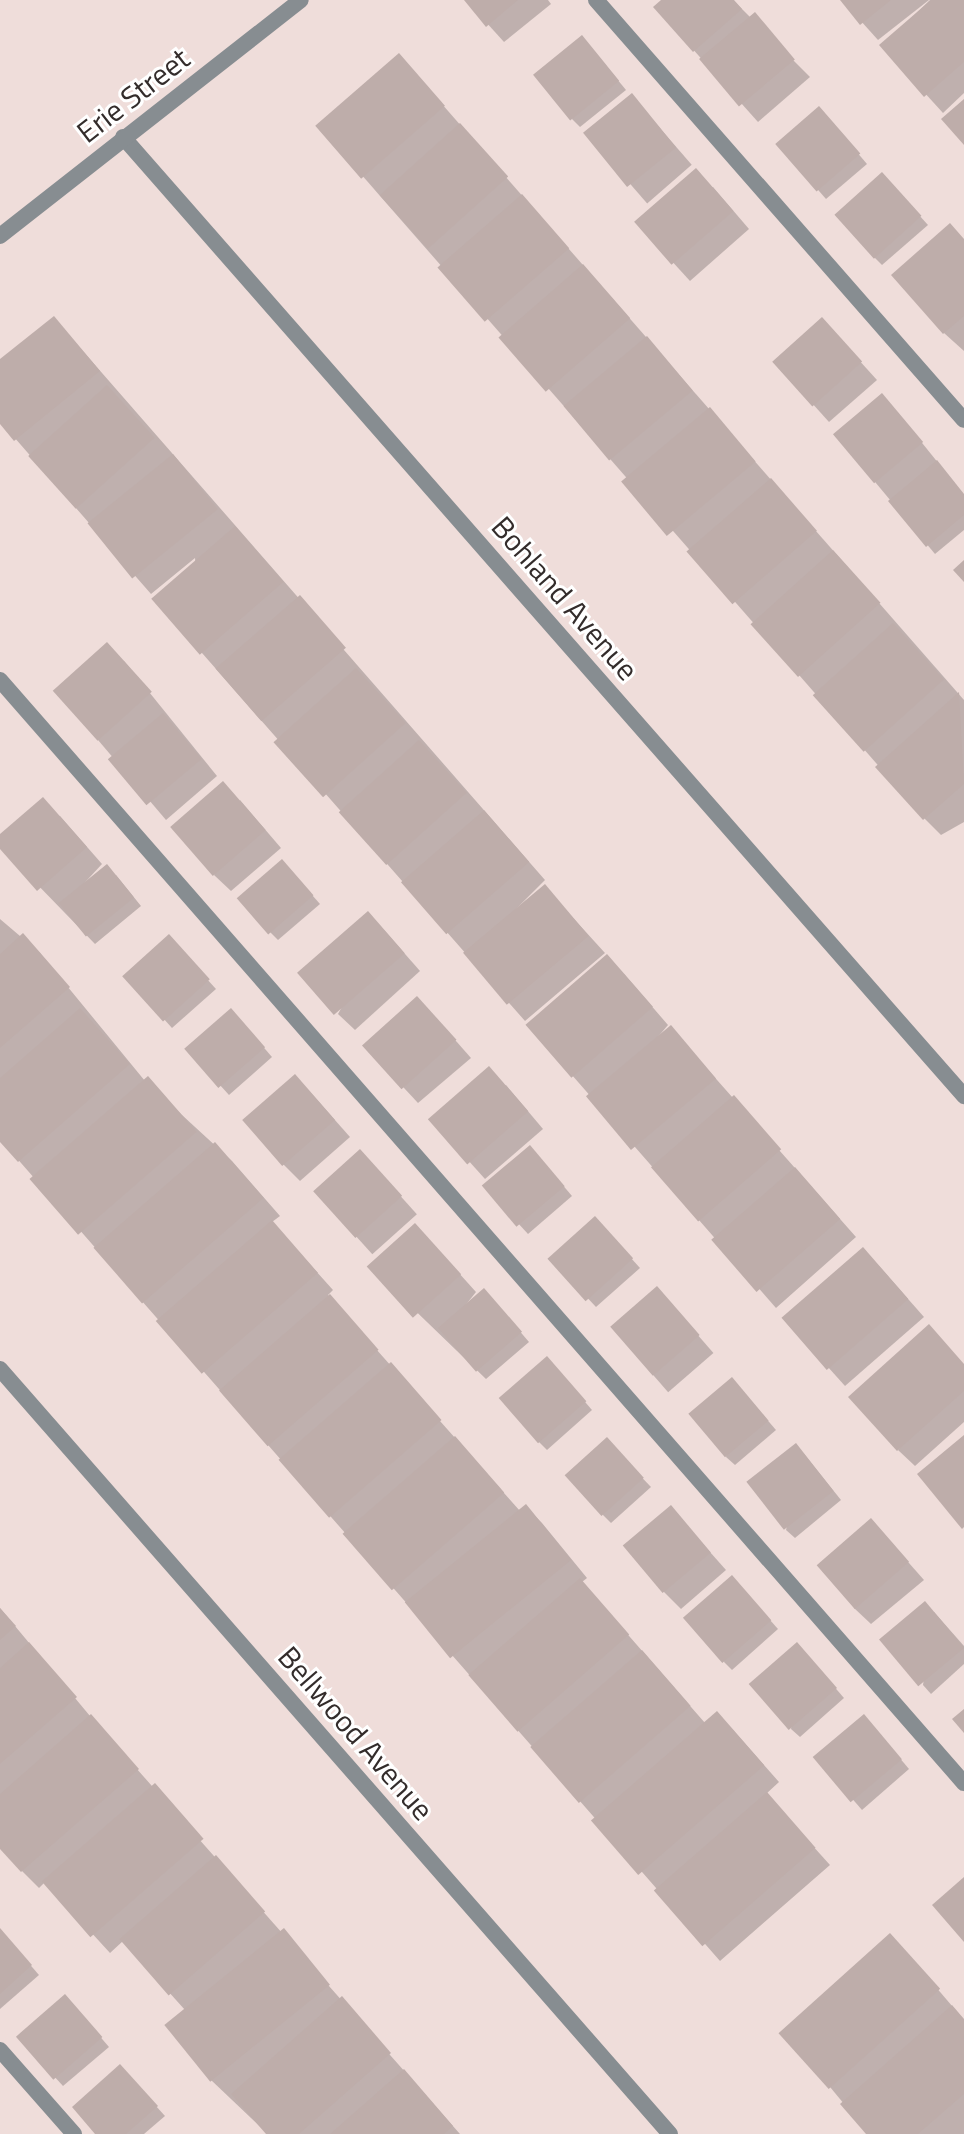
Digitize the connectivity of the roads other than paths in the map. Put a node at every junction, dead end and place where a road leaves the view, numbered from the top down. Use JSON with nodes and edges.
{"nodes":[{"id":1,"x":301,"y":0,"type":"edge"},
{"id":2,"x":596,"y":0,"type":"edge"},
{"id":3,"x":123,"y":137,"type":"junction"},
{"id":4,"x":0,"y":236,"type":"edge"},
{"id":5,"x":964,"y":420,"type":"edge"},
{"id":6,"x":0,"y":680,"type":"edge"},
{"id":7,"x":964,"y":1096,"type":"edge"},
{"id":8,"x":0,"y":1369,"type":"edge"},
{"id":9,"x":964,"y":1783,"type":"edge"},
{"id":10,"x":0,"y":2050,"type":"edge"},
{"id":11,"x":74,"y":2134,"type":"edge"},
{"id":12,"x":670,"y":2134,"type":"edge"}],
"edges":[{"from":1,"to":3,"type":"street","name":"Erie Street"},
{"from":2,"to":5,"type":"street"},
{"from":3,"to":4,"type":"street","name":"Erie Street"},
{"from":3,"to":7,"type":"street","name":"Bohland Avenue"},
{"from":6,"to":9,"type":"street"},
{"from":8,"to":12,"type":"street","name":"Bellwood Avenue"},
{"from":10,"to":11,"type":"street"}]}
